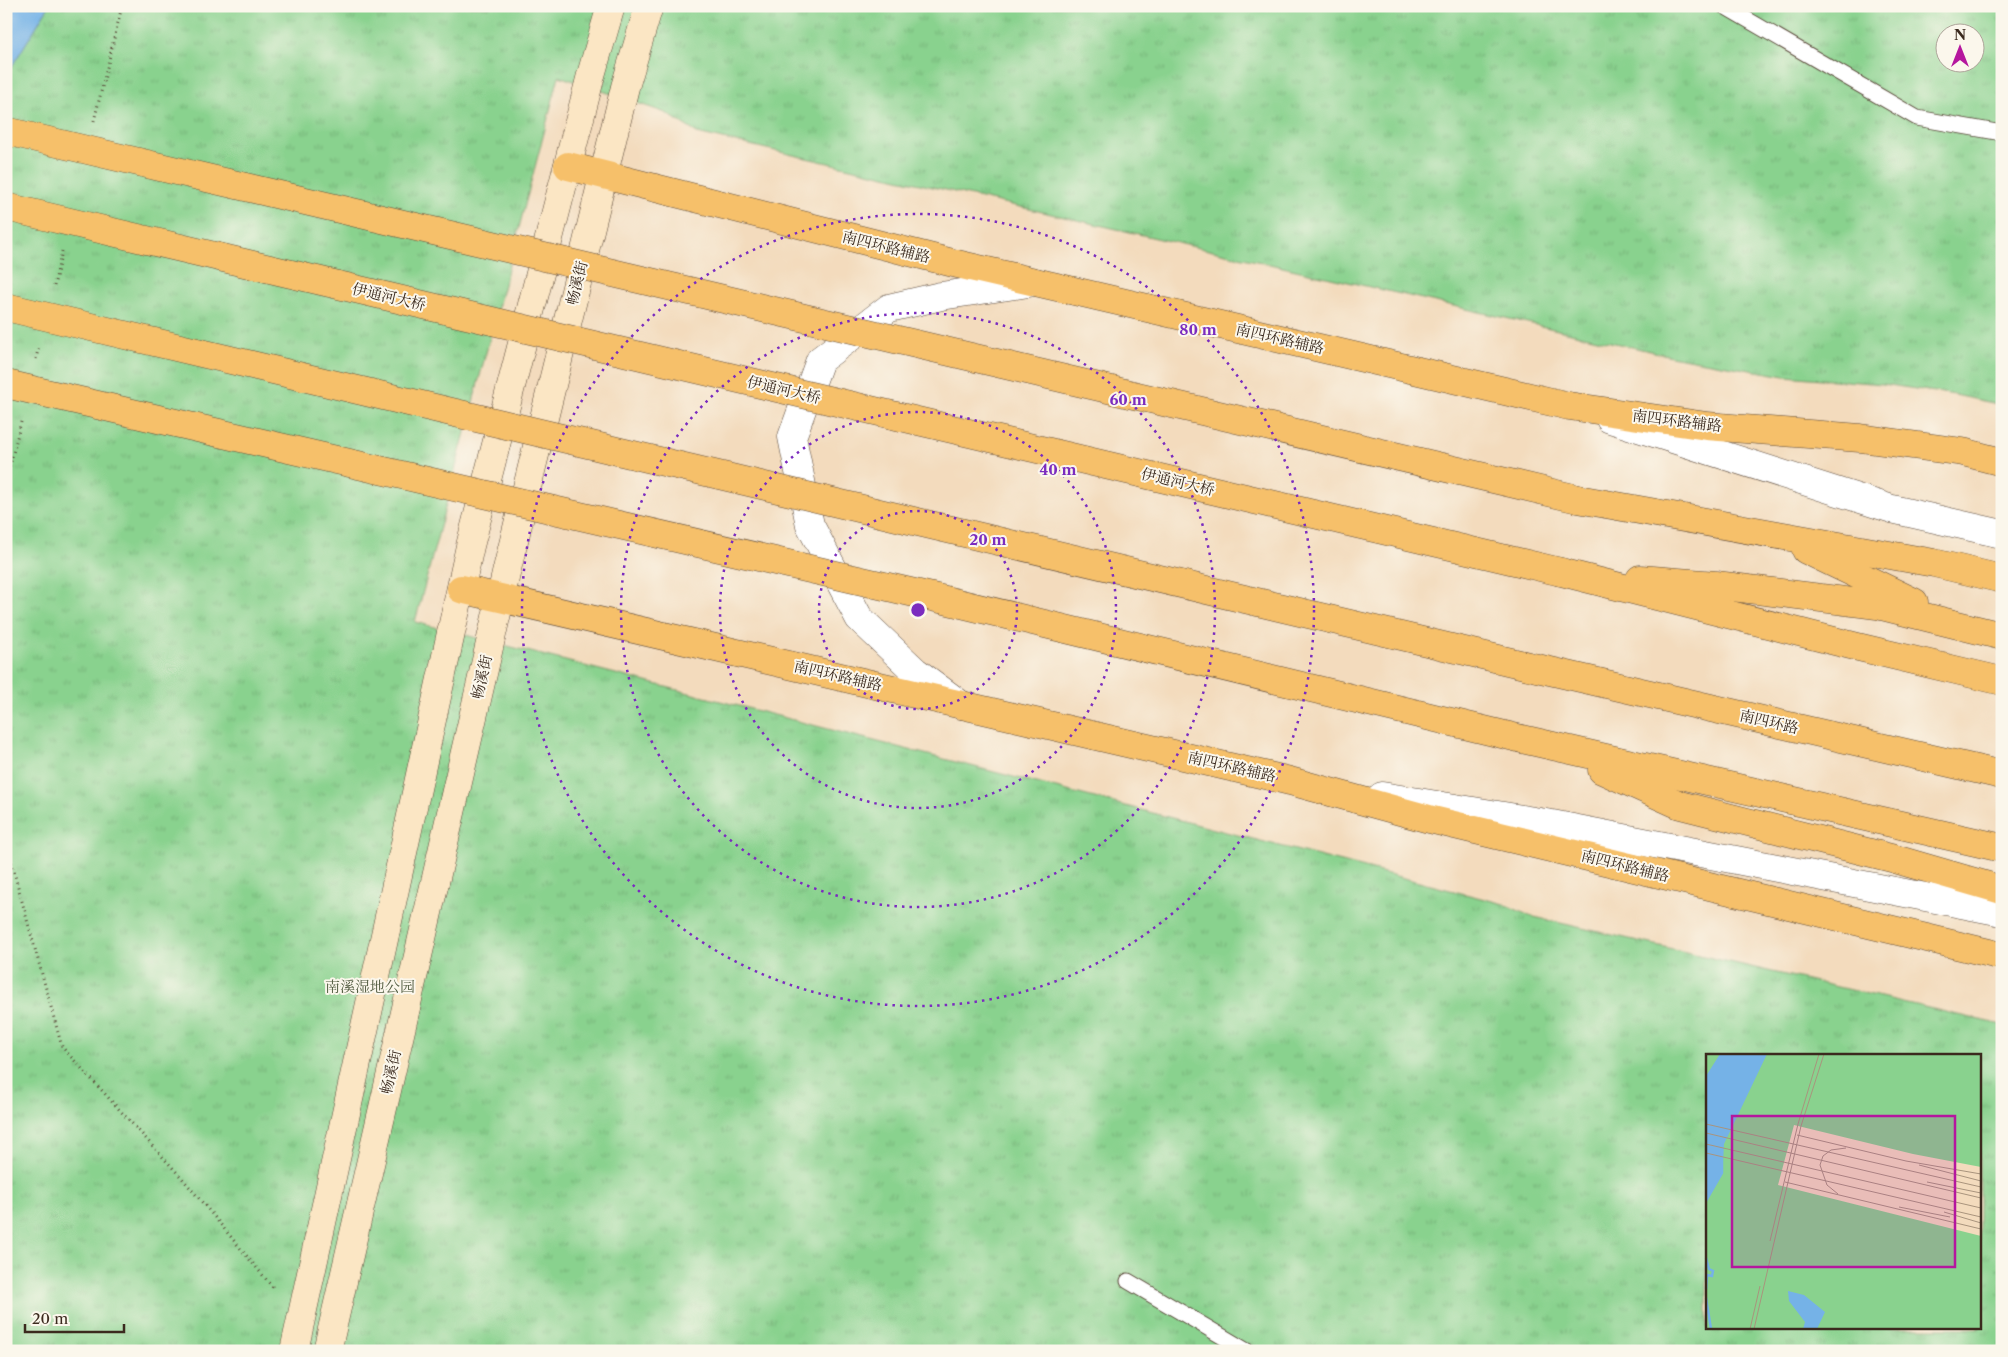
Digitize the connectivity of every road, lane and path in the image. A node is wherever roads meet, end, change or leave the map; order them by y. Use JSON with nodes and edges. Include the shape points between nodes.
{"nodes":[{"id":1,"x":611,"y":6,"type":"edge"},
{"id":2,"x":649,"y":6,"type":"edge"},
{"id":3,"x":1724,"y":6,"type":"edge"},
{"id":4,"x":6,"y":131,"type":"edge"},
{"id":5,"x":2002,"y":132,"type":"edge"},
{"id":6,"x":568,"y":166,"type":"junction"},
{"id":7,"x":604,"y":176,"type":"junction"},
{"id":8,"x":6,"y":207,"type":"edge"},
{"id":9,"x":1034,"y":282,"type":"junction"},
{"id":10,"x":6,"y":307,"type":"edge"},
{"id":11,"x":6,"y":384,"type":"edge"},
{"id":12,"x":1569,"y":406,"type":"junction"},
{"id":13,"x":2002,"y":462,"type":"edge"},
{"id":14,"x":2002,"y":534,"type":"edge"},
{"id":15,"x":1774,"y":535,"type":"junction"},
{"id":16,"x":1561,"y":572,"type":"junction"},
{"id":17,"x":2002,"y":579,"type":"edge"},
{"id":18,"x":461,"y":589,"type":"junction"},
{"id":19,"x":500,"y":598,"type":"junction"},
{"id":20,"x":1967,"y":627,"type":"junction"},
{"id":21,"x":2002,"y":636,"type":"edge"},
{"id":22,"x":2002,"y":681,"type":"edge"},
{"id":23,"x":961,"y":705,"type":"junction"},
{"id":24,"x":1533,"y":742,"type":"junction"},
{"id":25,"x":2002,"y":775,"type":"edge"},
{"id":26,"x":1290,"y":780,"type":"junction"},
{"id":27,"x":6,"y":843,"type":"edge"},
{"id":28,"x":2002,"y":848,"type":"edge"},
{"id":29,"x":2002,"y":890,"type":"edge"},
{"id":30,"x":1958,"y":891,"type":"junction"},
{"id":31,"x":2002,"y":912,"type":"edge"},
{"id":32,"x":2002,"y":956,"type":"edge"},
{"id":33,"x":1128,"y":1281,"type":"dead end"},
{"id":34,"x":301,"y":1322,"type":"junction"},
{"id":35,"x":294,"y":1351,"type":"edge"},
{"id":36,"x":328,"y":1351,"type":"edge"},
{"id":37,"x":1247,"y":1351,"type":"edge"}],
"edges":[{"from":1,"to":6,"type":"main road"},
{"from":2,"to":7,"type":"main road","name":"畅溪街"},
{"from":3,"to":5,"type":"lane","via":[[1917,118]]},
{"from":4,"to":15,"type":"main road","bridge":true,"via":[[1578,499]]},
{"from":6,"to":7,"type":"main road","name":"南四环路辅路"},
{"from":6,"to":18,"type":"main road"},
{"from":7,"to":9,"type":"main road","name":"南四环路辅路"},
{"from":7,"to":19,"type":"main road","name":"畅溪街"},
{"from":8,"to":16,"type":"main road","name":"伊通河大桥","bridge":true},
{"from":9,"to":12,"type":"main road","name":"南四环路辅路"},
{"from":9,"to":23,"type":"street","via":[[941,296],[889,308],[820,360],[792,437],[810,525],[859,618],[915,671]]},
{"from":10,"to":25,"type":"main road","name":"南四环路","bridge":true},
{"from":11,"to":24,"type":"main road","bridge":true,"via":[[955,602]]},
{"from":12,"to":13,"type":"main road","name":"南四环路辅路","via":[[1707,426],[1860,438],[1964,452]]},
{"from":12,"to":14,"type":"street","via":[[1892,508]]},
{"from":15,"to":17,"type":"main road"},
{"from":15,"to":20,"type":"main road"},
{"from":16,"to":20,"type":"main road","via":[[1716,585],[1878,605]]},
{"from":16,"to":22,"type":"main road"},
{"from":18,"to":19,"type":"main road","name":"南四环路辅路"},
{"from":18,"to":34,"type":"main road"},
{"from":19,"to":23,"type":"main road","name":"南四环路辅路"},
{"from":19,"to":36,"type":"main road","name":"畅溪街"},
{"from":20,"to":21,"type":"main road"},
{"from":23,"to":26,"type":"main road","name":"南四环路辅路"},
{"from":24,"to":28,"type":"main road"},
{"from":24,"to":30,"type":"main road","via":[[1680,805],[1895,859]]},
{"from":26,"to":30,"type":"street"},
{"from":26,"to":32,"type":"main road","name":"南四环路辅路","via":[[1439,821]]},
{"from":27,"to":34,"type":"path","via":[[62,1046],[182,1178]]},
{"from":29,"to":30,"type":"main road"},
{"from":30,"to":31,"type":"street"},
{"from":33,"to":37,"type":"lane"},
{"from":34,"to":35,"type":"main road"}]}
